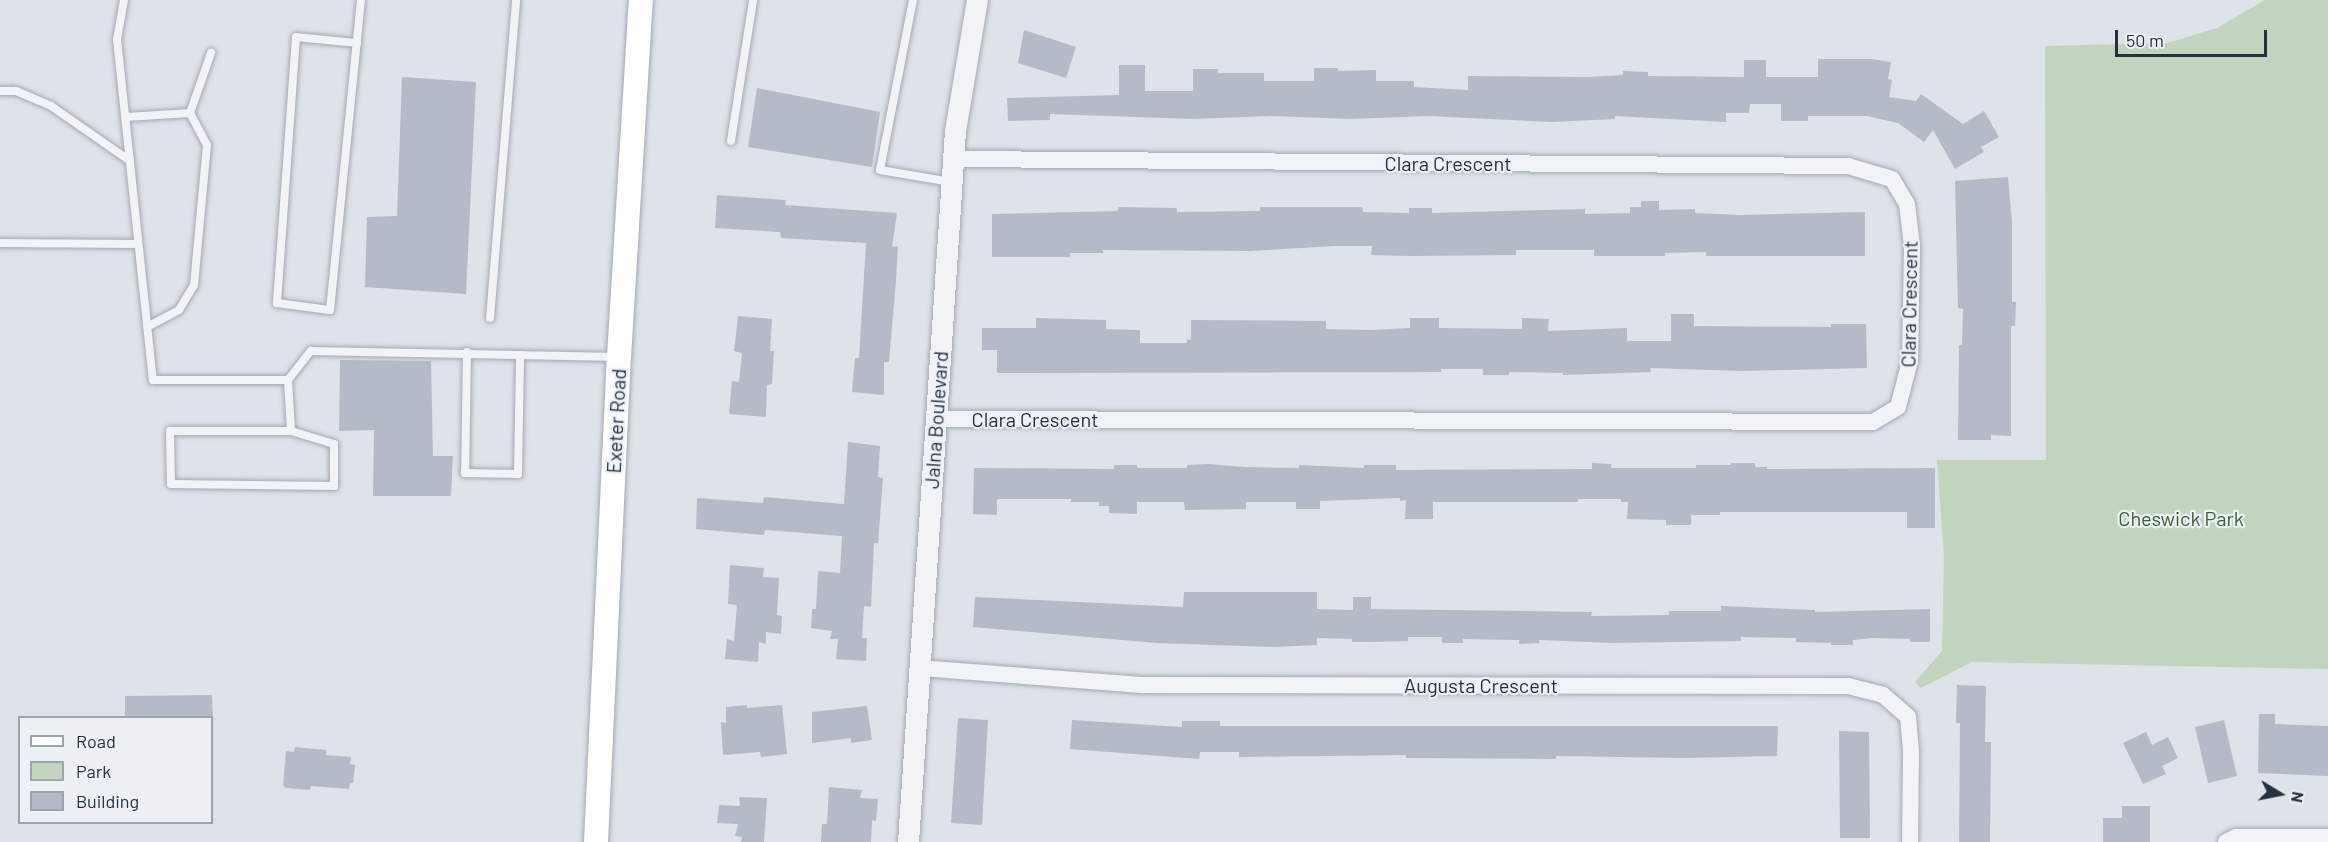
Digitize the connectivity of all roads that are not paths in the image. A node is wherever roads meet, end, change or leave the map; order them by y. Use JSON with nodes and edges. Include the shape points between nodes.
{"nodes":[{"id":1,"x":124,"y":0,"type":"edge"},
{"id":2,"x":361,"y":0,"type":"edge"},
{"id":3,"x":516,"y":0,"type":"edge"},
{"id":4,"x":641,"y":0,"type":"edge"},
{"id":5,"x":753,"y":0,"type":"edge"},
{"id":6,"x":914,"y":0,"type":"edge"},
{"id":7,"x":971,"y":1,"type":"edge"},
{"id":8,"x":357,"y":43,"type":"junction"},
{"id":9,"x":211,"y":53,"type":"dead end"},
{"id":10,"x":0,"y":91,"type":"edge"},
{"id":11,"x":190,"y":113,"type":"junction"},
{"id":12,"x":126,"y":117,"type":"junction"},
{"id":13,"x":731,"y":141,"type":"dead end"},
{"id":14,"x":953,"y":159,"type":"junction"},
{"id":15,"x":130,"y":161,"type":"junction"},
{"id":16,"x":952,"y":183,"type":"junction"},
{"id":17,"x":0,"y":243,"type":"edge"},
{"id":18,"x":138,"y":244,"type":"junction"},
{"id":19,"x":490,"y":318,"type":"dead end"},
{"id":20,"x":147,"y":327,"type":"junction"},
{"id":21,"x":467,"y":352,"type":"junction"},
{"id":22,"x":520,"y":355,"type":"junction"},
{"id":23,"x":619,"y":357,"type":"junction"},
{"id":24,"x":288,"y":380,"type":"junction"},
{"id":25,"x":936,"y":419,"type":"junction"},
{"id":26,"x":291,"y":431,"type":"junction"},
{"id":27,"x":920,"y":668,"type":"junction"},
{"id":28,"x":2328,"y":837,"type":"edge"},
{"id":29,"x":596,"y":842,"type":"edge"},
{"id":30,"x":908,"y":842,"type":"edge"},
{"id":31,"x":1910,"y":842,"type":"edge"},
{"id":32,"x":2226,"y":842,"type":"edge"}],
"edges":[{"from":1,"to":12,"type":"lane","via":[[117,39]]},
{"from":2,"to":8,"type":"lane"},
{"from":3,"to":19,"type":"lane"},
{"from":4,"to":23,"type":"main road","name":"Exeter Road"},
{"from":5,"to":13,"type":"lane"},
{"from":6,"to":16,"type":"lane","via":[[880,170]]},
{"from":7,"to":14,"type":"street","name":"Jalna Boulevard"},
{"from":8,"to":8,"type":"lane","via":[[330,310],[277,303],[296,37]]},
{"from":9,"to":11,"type":"lane"},
{"from":10,"to":15,"type":"lane","via":[[16,91],[51,106]]},
{"from":11,"to":12,"type":"lane"},
{"from":11,"to":20,"type":"lane","via":[[207,145],[194,285],[179,310]]},
{"from":12,"to":15,"type":"lane"},
{"from":14,"to":16,"type":"street","name":"Jalna Boulevard"},
{"from":14,"to":25,"type":"street","name":"Clara Crescent","via":[[1848,166],[1892,179],[1907,204],[1912,246],[1910,361],[1898,407],[1873,422]]},
{"from":15,"to":18,"type":"lane"},
{"from":16,"to":25,"type":"street","name":"Jalna Boulevard"},
{"from":17,"to":18,"type":"lane"},
{"from":18,"to":20,"type":"lane"},
{"from":20,"to":24,"type":"lane","via":[[153,380]]},
{"from":21,"to":22,"type":"lane"},
{"from":21,"to":22,"type":"lane","via":[[465,473],[518,474]]},
{"from":21,"to":24,"type":"lane","via":[[311,351]]},
{"from":22,"to":23,"type":"lane"},
{"from":23,"to":29,"type":"main road","name":"Exeter Road"},
{"from":24,"to":26,"type":"lane"},
{"from":25,"to":27,"type":"street","name":"Jalna Boulevard"},
{"from":26,"to":26,"type":"lane","via":[[334,444],[334,486],[171,484],[170,431]]},
{"from":27,"to":30,"type":"street","name":"Jalna Boulevard"},
{"from":27,"to":31,"type":"street","name":"Augusta Crescent","via":[[1143,685],[1848,686],[1883,695],[1908,717]]},
{"from":28,"to":32,"type":"street","via":[[2236,837]]}]}
